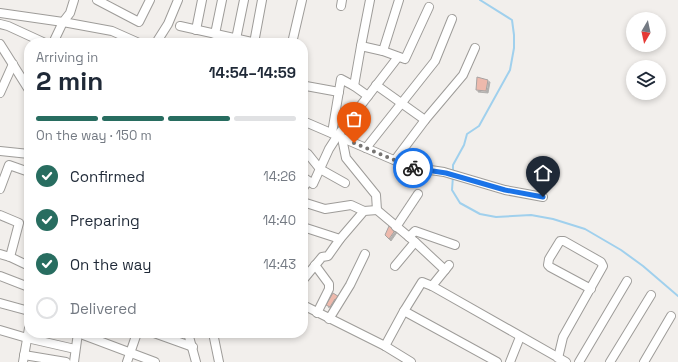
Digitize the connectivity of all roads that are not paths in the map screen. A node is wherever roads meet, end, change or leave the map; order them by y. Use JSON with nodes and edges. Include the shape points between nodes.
{"nodes":[{"id":1,"x":74,"y":0,"type":"edge"},
{"id":2,"x":97,"y":0,"type":"edge"},
{"id":3,"x":150,"y":0,"type":"edge"},
{"id":4,"x":178,"y":0,"type":"edge"},
{"id":5,"x":202,"y":0,"type":"edge"},
{"id":6,"x":222,"y":0,"type":"edge"},
{"id":7,"x":244,"y":0,"type":"edge"},
{"id":8,"x":262,"y":0,"type":"edge"},
{"id":9,"x":302,"y":0,"type":"edge"},
{"id":10,"x":370,"y":0,"type":"edge"},
{"id":11,"x":399,"y":0,"type":"edge"},
{"id":12,"x":112,"y":3,"type":"edge"},
{"id":13,"x":429,"y":7,"type":"dead end"},
{"id":14,"x":0,"y":13,"type":"edge"},
{"id":15,"x":452,"y":19,"type":"dead end"},
{"id":16,"x":63,"y":22,"type":"junction"},
{"id":17,"x":0,"y":24,"type":"edge"},
{"id":18,"x":180,"y":26,"type":"dead end"},
{"id":19,"x":196,"y":30,"type":"junction"},
{"id":20,"x":215,"y":34,"type":"junction"},
{"id":21,"x":34,"y":38,"type":"edge"},
{"id":22,"x":55,"y":38,"type":"edge"},
{"id":23,"x":128,"y":38,"type":"edge"},
{"id":24,"x":159,"y":38,"type":"edge"},
{"id":25,"x":236,"y":38,"type":"joint"},
{"id":26,"x":256,"y":38,"type":"edge"},
{"id":27,"x":293,"y":38,"type":"edge"},
{"id":28,"x":0,"y":44,"type":"edge"},
{"id":29,"x":361,"y":46,"type":"junction"},
{"id":30,"x":475,"y":48,"type":"dead end"},
{"id":31,"x":384,"y":52,"type":"junction"},
{"id":32,"x":398,"y":56,"type":"junction"},
{"id":33,"x":13,"y":64,"type":"junction"},
{"id":34,"x":24,"y":82,"type":"edge"},
{"id":35,"x":376,"y":85,"type":"junction"},
{"id":36,"x":308,"y":86,"type":"edge"},
{"id":37,"x":354,"y":86,"type":"junction"},
{"id":38,"x":339,"y":92,"type":"junction"},
{"id":39,"x":0,"y":93,"type":"edge"},
{"id":40,"x":368,"y":96,"type":"junction"},
{"id":41,"x":401,"y":102,"type":"junction"},
{"id":42,"x":425,"y":120,"type":"junction"},
{"id":43,"x":308,"y":123,"type":"edge"},
{"id":44,"x":337,"y":135,"type":"junction"},
{"id":45,"x":366,"y":148,"type":"junction"},
{"id":46,"x":0,"y":151,"type":"edge"},
{"id":47,"x":24,"y":153,"type":"edge"},
{"id":48,"x":308,"y":154,"type":"edge"},
{"id":49,"x":395,"y":160,"type":"junction"},
{"id":50,"x":320,"y":169,"type":"junction"},
{"id":51,"x":24,"y":170,"type":"edge"},
{"id":52,"x":308,"y":181,"type":"edge"},
{"id":53,"x":345,"y":183,"type":"dead end"},
{"id":54,"x":0,"y":190,"type":"edge"},
{"id":55,"x":418,"y":194,"type":"dead end"},
{"id":56,"x":543,"y":197,"type":"dead end"},
{"id":57,"x":308,"y":204,"type":"edge"},
{"id":58,"x":377,"y":210,"type":"junction"},
{"id":59,"x":364,"y":211,"type":"junction"},
{"id":60,"x":0,"y":215,"type":"edge"},
{"id":61,"x":396,"y":227,"type":"junction"},
{"id":62,"x":308,"y":229,"type":"edge"},
{"id":63,"x":340,"y":239,"type":"junction"},
{"id":64,"x":412,"y":240,"type":"junction"},
{"id":65,"x":455,"y":245,"type":"dead end"},
{"id":66,"x":0,"y":254,"type":"edge"},
{"id":67,"x":365,"y":254,"type":"dead end"},
{"id":68,"x":10,"y":257,"type":"junction"},
{"id":69,"x":24,"y":264,"type":"edge"},
{"id":70,"x":315,"y":265,"type":"junction"},
{"id":71,"x":395,"y":266,"type":"dead end"},
{"id":72,"x":308,"y":274,"type":"edge"},
{"id":73,"x":0,"y":276,"type":"edge"},
{"id":74,"x":627,"y":281,"type":"dead end"},
{"id":75,"x":24,"y":285,"type":"edge"},
{"id":76,"x":432,"y":286,"type":"junction"},
{"id":77,"x":591,"y":289,"type":"junction"},
{"id":78,"x":651,"y":295,"type":"dead end"},
{"id":79,"x":0,"y":303,"type":"edge"},
{"id":80,"x":308,"y":308,"type":"edge"},
{"id":81,"x":24,"y":310,"type":"edge"},
{"id":82,"x":404,"y":311,"type":"junction"},
{"id":83,"x":317,"y":313,"type":"junction"},
{"id":84,"x":671,"y":316,"type":"dead end"},
{"id":85,"x":329,"y":319,"type":"junction"},
{"id":86,"x":0,"y":330,"type":"edge"},
{"id":87,"x":24,"y":337,"type":"edge"},
{"id":88,"x":520,"y":337,"type":"junction"},
{"id":89,"x":27,"y":338,"type":"joint"},
{"id":90,"x":77,"y":338,"type":"edge"},
{"id":91,"x":90,"y":338,"type":"edge"},
{"id":92,"x":135,"y":338,"type":"edge"},
{"id":93,"x":168,"y":338,"type":"edge"},
{"id":94,"x":190,"y":338,"type":"edge"},
{"id":95,"x":214,"y":338,"type":"edge"},
{"id":96,"x":385,"y":346,"type":"junction"},
{"id":97,"x":193,"y":347,"type":"junction"},
{"id":98,"x":75,"y":349,"type":"junction"},
{"id":99,"x":130,"y":354,"type":"junction"},
{"id":100,"x":558,"y":358,"type":"junction"},
{"id":101,"x":24,"y":359,"type":"edge"},
{"id":102,"x":74,"y":360,"type":"edge"},
{"id":103,"x":66,"y":362,"type":"edge"},
{"id":104,"x":83,"y":362,"type":"edge"},
{"id":105,"x":127,"y":362,"type":"edge"},
{"id":106,"x":155,"y":362,"type":"edge"},
{"id":107,"x":196,"y":362,"type":"edge"},
{"id":108,"x":218,"y":362,"type":"edge"},
{"id":109,"x":411,"y":362,"type":"edge"},
{"id":110,"x":497,"y":362,"type":"edge"},
{"id":111,"x":510,"y":362,"type":"edge"},
{"id":112,"x":566,"y":362,"type":"edge"},
{"id":113,"x":579,"y":362,"type":"edge"},
{"id":114,"x":610,"y":362,"type":"edge"},
{"id":115,"x":644,"y":362,"type":"edge"}],
"edges":[{"from":1,"to":16,"type":"street","via":[[70,13]]},
{"from":2,"to":12,"type":"street"},
{"from":3,"to":12,"type":"street","via":[[139,22]]},
{"from":4,"to":24,"type":"street"},
{"from":5,"to":19,"type":"street"},
{"from":6,"to":20,"type":"street"},
{"from":7,"to":25,"type":"street"},
{"from":8,"to":26,"type":"street"},
{"from":9,"to":27,"type":"street"},
{"from":10,"to":29,"type":"street"},
{"from":11,"to":31,"type":"street"},
{"from":13,"to":32,"type":"street","via":[[405,59]]},
{"from":14,"to":16,"type":"street"},
{"from":15,"to":41,"type":"street","via":[[435,61]]},
{"from":16,"to":22,"type":"street"},
{"from":16,"to":23,"type":"street","via":[[112,31]]},
{"from":17,"to":21,"type":"street"},
{"from":18,"to":19,"type":"street"},
{"from":19,"to":20,"type":"street"},
{"from":20,"to":25,"type":"street"},
{"from":28,"to":33,"type":"street"},
{"from":29,"to":31,"type":"street"},
{"from":29,"to":37,"type":"street"},
{"from":30,"to":42,"type":"street","via":[[463,75]]},
{"from":31,"to":32,"type":"street"},
{"from":32,"to":35,"type":"street"},
{"from":33,"to":34,"type":"street"},
{"from":33,"to":39,"type":"street"},
{"from":35,"to":40,"type":"street"},
{"from":35,"to":41,"type":"street"},
{"from":36,"to":38,"type":"street"},
{"from":37,"to":38,"type":"street","via":[[341,79]]},
{"from":37,"to":40,"type":"street"},
{"from":38,"to":44,"type":"street"},
{"from":40,"to":44,"type":"street"},
{"from":41,"to":42,"type":"street"},
{"from":41,"to":45,"type":"street"},
{"from":42,"to":49,"type":"street"},
{"from":43,"to":44,"type":"street"},
{"from":44,"to":45,"type":"street"},
{"from":44,"to":50,"type":"street"},
{"from":44,"to":58,"type":"street","via":[[346,158],[376,195]]},
{"from":45,"to":49,"type":"street"},
{"from":46,"to":47,"type":"street"},
{"from":48,"to":50,"type":"street"},
{"from":49,"to":56,"type":"street","via":[[410,167],[446,173],[505,190]]},
{"from":50,"to":52,"type":"street","via":[[313,184]]},
{"from":50,"to":53,"type":"street"},
{"from":51,"to":54,"type":"street","via":[[9,165]]},
{"from":55,"to":61,"type":"street"},
{"from":57,"to":59,"type":"street","via":[[325,209],[351,205]]},
{"from":58,"to":59,"type":"street"},
{"from":58,"to":61,"type":"street"},
{"from":59,"to":63,"type":"street"},
{"from":60,"to":68,"type":"street","via":[[19,223]]},
{"from":61,"to":64,"type":"street"},
{"from":62,"to":63,"type":"street"},
{"from":63,"to":70,"type":"street","via":[[328,256],[322,257]]},
{"from":64,"to":65,"type":"street","via":[[415,231]]},
{"from":64,"to":71,"type":"street"},
{"from":64,"to":76,"type":"street","via":[[447,267]]},
{"from":66,"to":68,"type":"street"},
{"from":67,"to":85,"type":"street"},
{"from":68,"to":69,"type":"street"},
{"from":70,"to":72,"type":"street"},
{"from":70,"to":83,"type":"street","via":[[329,284]]},
{"from":73,"to":75,"type":"street"},
{"from":74,"to":113,"type":"street"},
{"from":76,"to":82,"type":"street","via":[[422,282]]},
{"from":76,"to":88,"type":"street"},
{"from":77,"to":77,"type":"street","via":[[603,264],[560,241],[548,265]]},
{"from":77,"to":100,"type":"street","via":[[563,337]]},
{"from":78,"to":114,"type":"street"},
{"from":79,"to":81,"type":"street"},
{"from":80,"to":83,"type":"street"},
{"from":82,"to":96,"type":"street"},
{"from":82,"to":110,"type":"street"},
{"from":83,"to":85,"type":"street"},
{"from":84,"to":115,"type":"street"},
{"from":85,"to":96,"type":"street"},
{"from":86,"to":87,"type":"street"},
{"from":88,"to":100,"type":"street"},
{"from":88,"to":111,"type":"street"},
{"from":89,"to":98,"type":"street"},
{"from":89,"to":101,"type":"street"},
{"from":90,"to":98,"type":"street"},
{"from":91,"to":99,"type":"street"},
{"from":92,"to":99,"type":"street"},
{"from":93,"to":97,"type":"street"},
{"from":94,"to":97,"type":"street"},
{"from":95,"to":108,"type":"street"},
{"from":96,"to":109,"type":"street"},
{"from":97,"to":107,"type":"street"},
{"from":98,"to":102,"type":"street"},
{"from":99,"to":105,"type":"street"},
{"from":99,"to":106,"type":"street"},
{"from":100,"to":112,"type":"street"},
{"from":101,"to":103,"type":"street"},
{"from":102,"to":104,"type":"street"}]}
